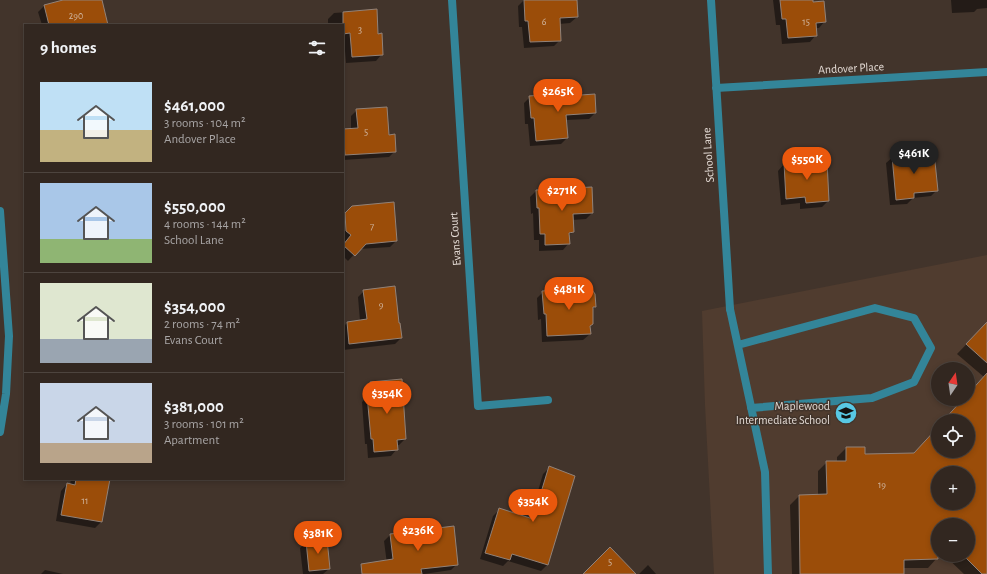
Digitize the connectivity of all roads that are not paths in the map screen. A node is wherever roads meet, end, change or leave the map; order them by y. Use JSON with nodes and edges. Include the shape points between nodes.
{"nodes":[{"id":1,"x":452,"y":0,"type":"edge"},
{"id":2,"x":711,"y":0,"type":"edge"},
{"id":3,"x":987,"y":72,"type":"edge"},
{"id":4,"x":716,"y":88,"type":"junction"},
{"id":5,"x":0,"y":211,"type":"edge"},
{"id":6,"x":738,"y":345,"type":"junction"},
{"id":7,"x":548,"y":400,"type":"dead end"},
{"id":8,"x":751,"y":408,"type":"junction"},
{"id":9,"x":0,"y":432,"type":"edge"},
{"id":10,"x":768,"y":574,"type":"edge"}],
"edges":[{"from":1,"to":7,"type":"street","name":"Evans Court","via":[[478,406]]},
{"from":2,"to":4,"type":"street","name":"School Lane"},
{"from":3,"to":4,"type":"street","name":"Andover Place"},
{"from":4,"to":6,"type":"street","name":"School Lane","via":[[730,309]]},
{"from":5,"to":9,"type":"street","via":[[8,336],[6,394]]},
{"from":6,"to":8,"type":"street","name":"School Lane"},
{"from":6,"to":8,"type":"street","via":[[875,308],[914,318],[932,348],[914,382],[872,398]]},
{"from":8,"to":10,"type":"street","name":"School Lane","via":[[765,472]]}]}
